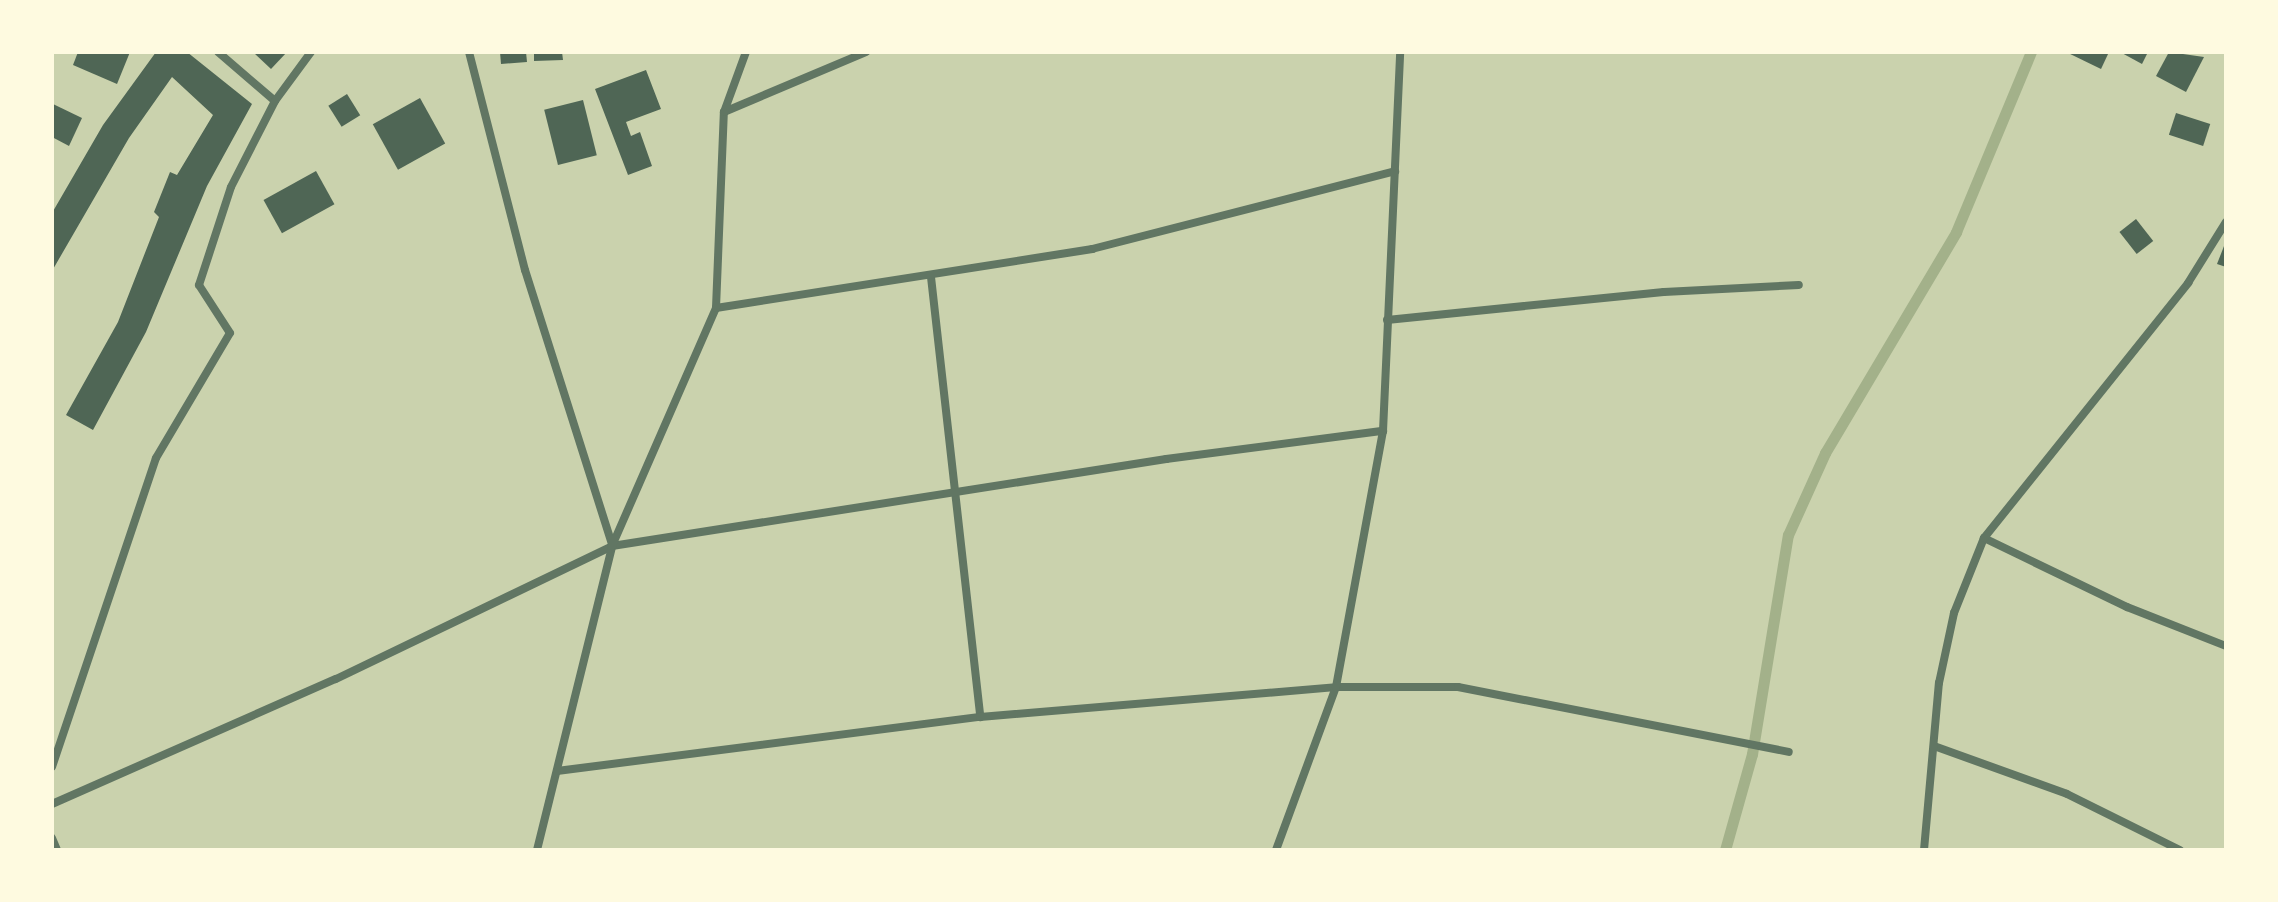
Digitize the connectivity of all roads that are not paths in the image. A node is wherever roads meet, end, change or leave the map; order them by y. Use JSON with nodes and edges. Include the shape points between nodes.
{"nodes":[{"id":1,"x":218,"y":52,"type":"edge"},
{"id":2,"x":311,"y":52,"type":"edge"},
{"id":3,"x":469,"y":52,"type":"edge"},
{"id":4,"x":746,"y":52,"type":"edge"},
{"id":5,"x":866,"y":52,"type":"edge"},
{"id":6,"x":1400,"y":52,"type":"edge"},
{"id":7,"x":275,"y":101,"type":"junction"},
{"id":8,"x":724,"y":112,"type":"junction"},
{"id":9,"x":1395,"y":171,"type":"junction"},
{"id":10,"x":2226,"y":222,"type":"edge"},
{"id":11,"x":931,"y":277,"type":"junction"},
{"id":12,"x":1799,"y":285,"type":"dead end"},
{"id":13,"x":716,"y":308,"type":"junction"},
{"id":14,"x":1387,"y":320,"type":"junction"},
{"id":15,"x":1383,"y":431,"type":"junction"},
{"id":16,"x":958,"y":494,"type":"junction"},
{"id":17,"x":1984,"y":538,"type":"junction"},
{"id":18,"x":612,"y":546,"type":"junction"},
{"id":19,"x":2226,"y":646,"type":"edge"},
{"id":20,"x":1336,"y":687,"type":"junction"},
{"id":21,"x":980,"y":717,"type":"junction"},
{"id":22,"x":1934,"y":746,"type":"junction"},
{"id":23,"x":1789,"y":752,"type":"dead end"},
{"id":24,"x":52,"y":767,"type":"edge"},
{"id":25,"x":557,"y":771,"type":"junction"},
{"id":26,"x":52,"y":804,"type":"edge"},
{"id":27,"x":52,"y":838,"type":"edge"},
{"id":28,"x":57,"y":850,"type":"edge"},
{"id":29,"x":537,"y":850,"type":"edge"},
{"id":30,"x":1276,"y":850,"type":"edge"},
{"id":31,"x":1924,"y":850,"type":"edge"},
{"id":32,"x":2180,"y":850,"type":"edge"}],
"edges":[{"from":1,"to":7,"type":"street"},
{"from":2,"to":7,"type":"street"},
{"from":3,"to":18,"type":"street","via":[[525,270]]},
{"from":4,"to":8,"type":"street"},
{"from":5,"to":8,"type":"street"},
{"from":6,"to":9,"type":"street"},
{"from":7,"to":24,"type":"street","via":[[231,187],[199,285],[230,333],[156,458]]},
{"from":8,"to":13,"type":"street"},
{"from":9,"to":11,"type":"street","via":[[1092,249]]},
{"from":9,"to":14,"type":"street"},
{"from":10,"to":17,"type":"street","via":[[2188,283]]},
{"from":11,"to":13,"type":"street"},
{"from":11,"to":16,"type":"street"},
{"from":12,"to":14,"type":"street","via":[[1664,292]]},
{"from":13,"to":18,"type":"street"},
{"from":14,"to":15,"type":"street"},
{"from":15,"to":16,"type":"street","via":[[1166,459]]},
{"from":15,"to":20,"type":"street"},
{"from":16,"to":18,"type":"street"},
{"from":16,"to":21,"type":"street"},
{"from":17,"to":19,"type":"street","via":[[2127,607]]},
{"from":17,"to":22,"type":"street","via":[[1954,613],[1939,683]]},
{"from":18,"to":25,"type":"street"},
{"from":18,"to":26,"type":"street","via":[[336,679]]},
{"from":20,"to":21,"type":"street"},
{"from":20,"to":23,"type":"street","via":[[1458,687]]},
{"from":20,"to":30,"type":"street"},
{"from":21,"to":25,"type":"street"},
{"from":22,"to":31,"type":"street"},
{"from":22,"to":32,"type":"street","via":[[2067,794]]},
{"from":25,"to":29,"type":"street"},
{"from":27,"to":28,"type":"street"}]}
